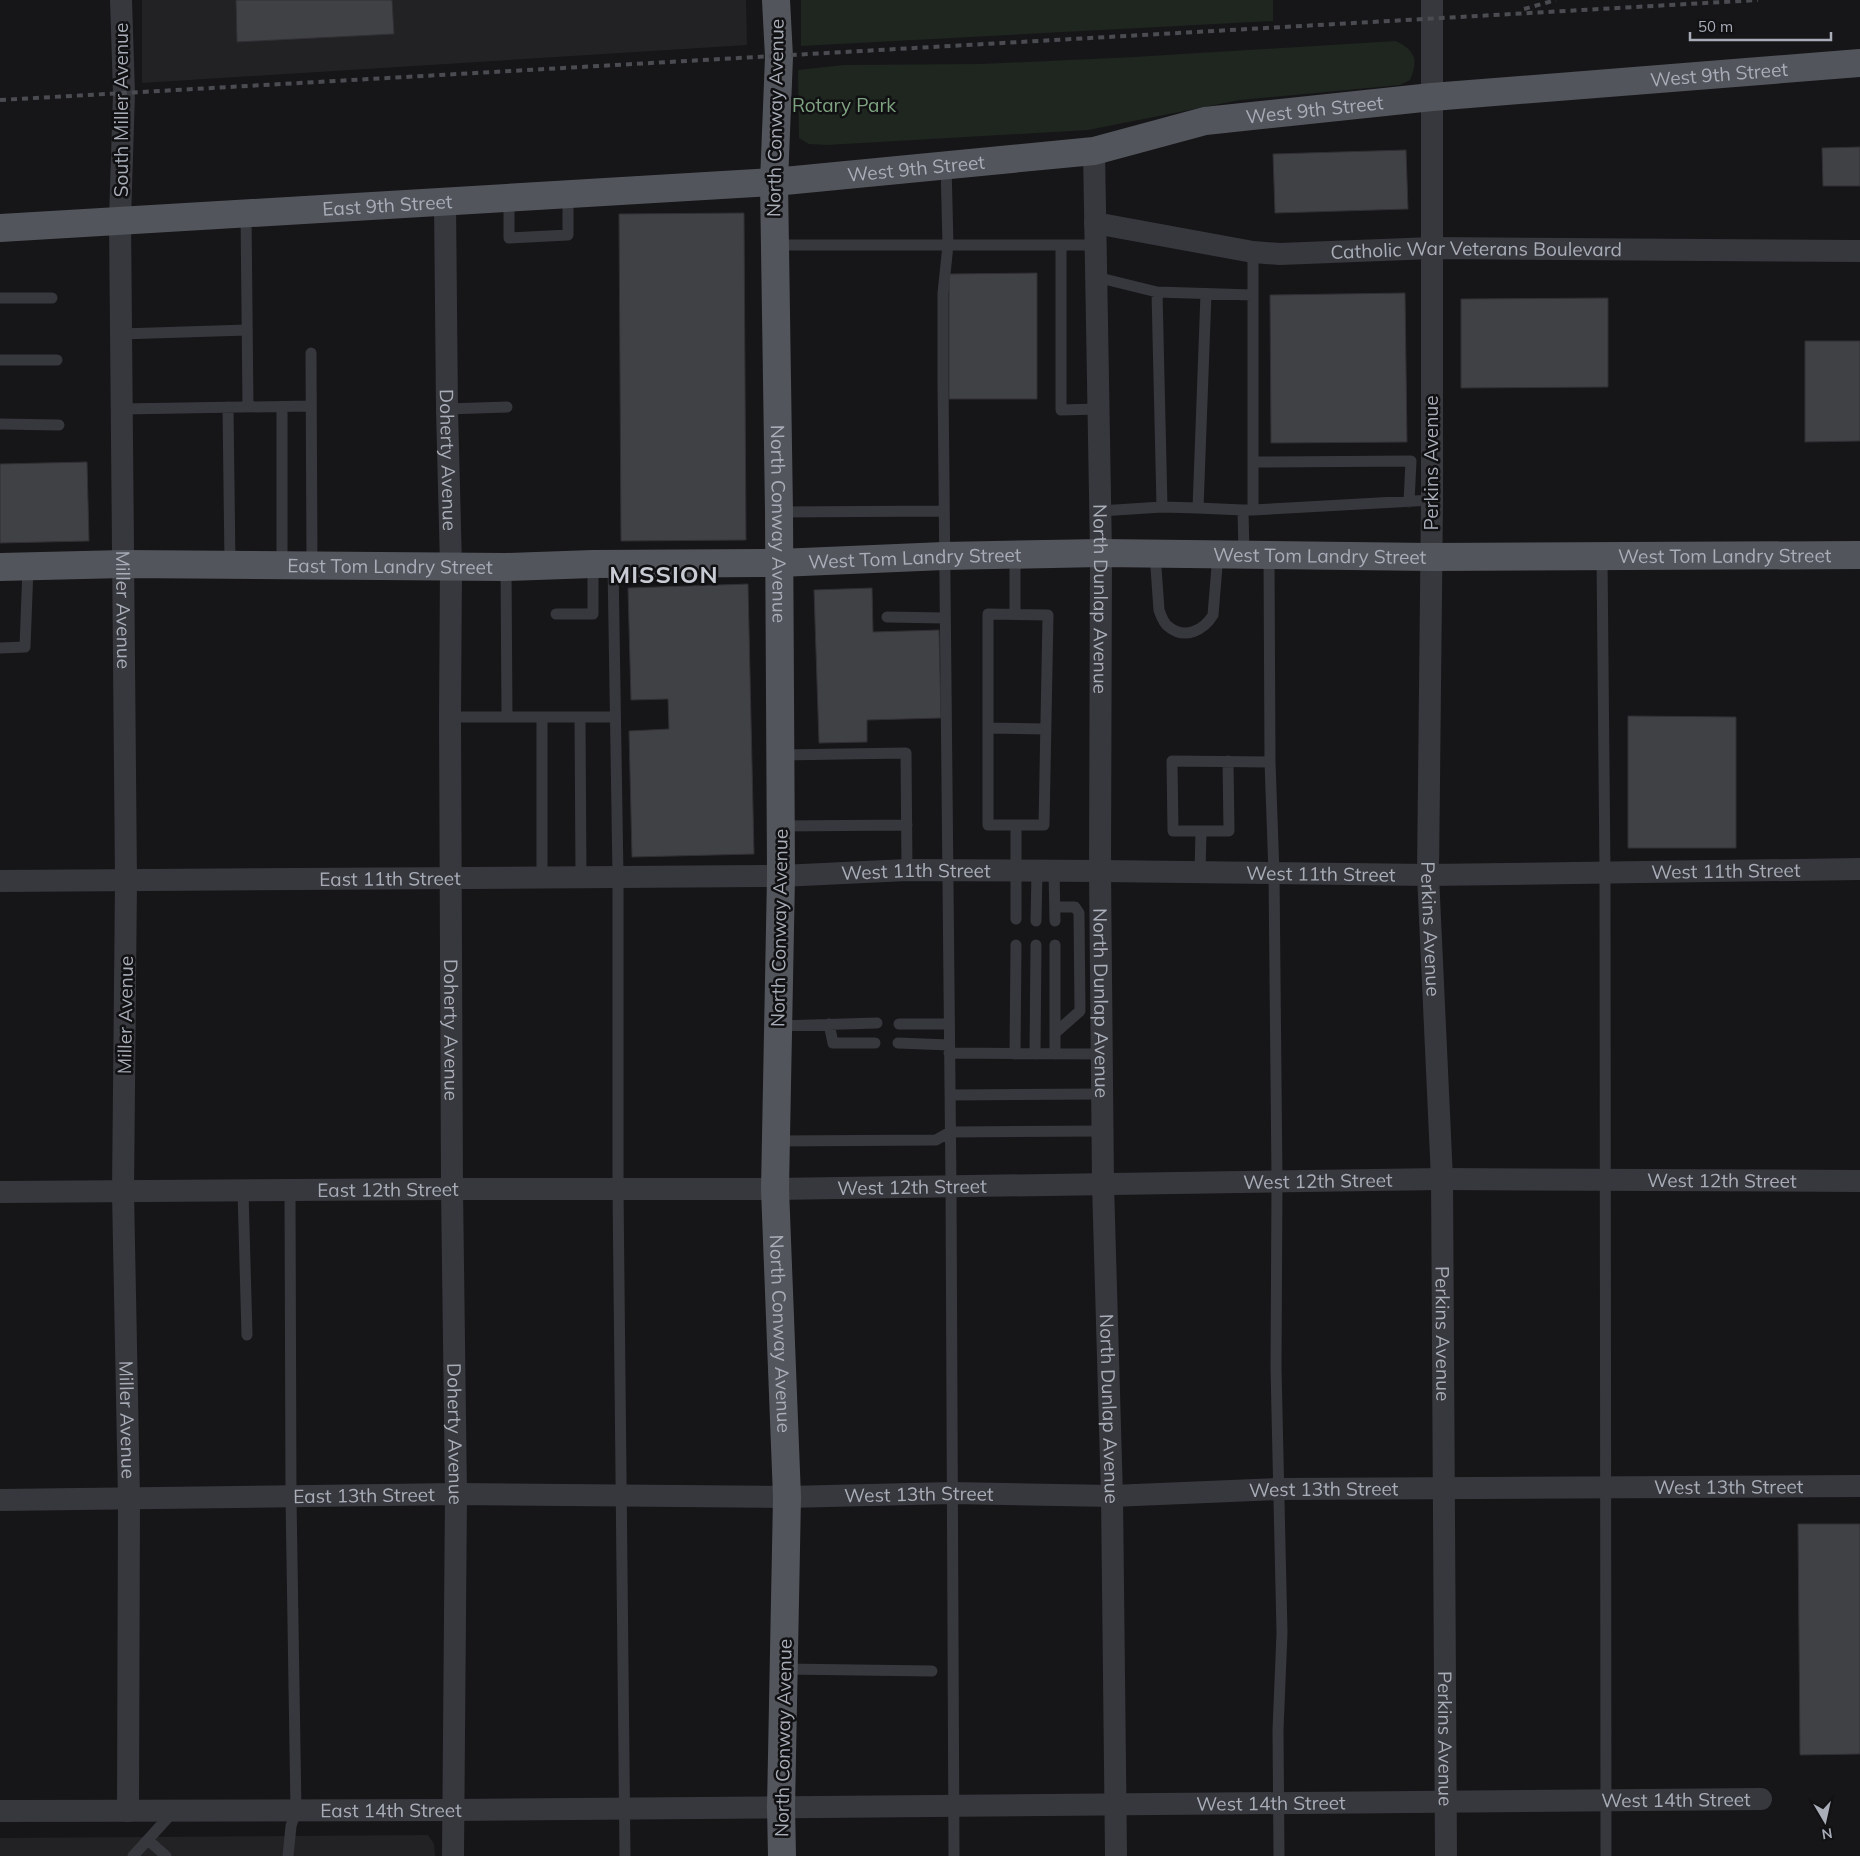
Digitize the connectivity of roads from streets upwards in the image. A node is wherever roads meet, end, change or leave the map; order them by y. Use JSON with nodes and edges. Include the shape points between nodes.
{"nodes":[{"id":1,"x":121,"y":0,"type":"edge"},
{"id":2,"x":776,"y":0,"type":"edge"},
{"id":3,"x":1432,"y":0,"type":"edge"},
{"id":4,"x":1860,"y":63,"type":"edge"},
{"id":5,"x":1432,"y":97,"type":"junction"},
{"id":6,"x":1094,"y":151,"type":"junction"},
{"id":7,"x":774,"y":182,"type":"junction"},
{"id":8,"x":445,"y":202,"type":"junction"},
{"id":9,"x":120,"y":219,"type":"junction"},
{"id":10,"x":1095,"y":223,"type":"junction"},
{"id":11,"x":0,"y":228,"type":"edge"},
{"id":12,"x":1432,"y":248,"type":"junction"},
{"id":13,"x":1860,"y":251,"type":"edge"},
{"id":14,"x":1100,"y":553,"type":"junction"},
{"id":15,"x":1860,"y":555,"type":"edge"},
{"id":16,"x":1431,"y":557,"type":"junction"},
{"id":17,"x":779,"y":563,"type":"junction"},
{"id":18,"x":124,"y":564,"type":"junction"},
{"id":19,"x":451,"y":566,"type":"junction"},
{"id":20,"x":0,"y":567,"type":"edge"},
{"id":21,"x":1860,"y":869,"type":"edge"},
{"id":22,"x":1100,"y":871,"type":"junction"},
{"id":23,"x":1428,"y":875,"type":"junction"},
{"id":24,"x":781,"y":876,"type":"junction"},
{"id":25,"x":451,"y":878,"type":"junction"},
{"id":26,"x":0,"y":881,"type":"edge"},
{"id":27,"x":126,"y":881,"type":"junction"},
{"id":28,"x":1442,"y":1179,"type":"junction"},
{"id":29,"x":1860,"y":1181,"type":"edge"},
{"id":30,"x":1103,"y":1184,"type":"junction"},
{"id":31,"x":452,"y":1189,"type":"junction"},
{"id":32,"x":775,"y":1189,"type":"junction"},
{"id":33,"x":0,"y":1192,"type":"edge"},
{"id":34,"x":123,"y":1192,"type":"junction"},
{"id":35,"x":1860,"y":1486,"type":"edge"},
{"id":36,"x":1443,"y":1489,"type":"junction"},
{"id":37,"x":456,"y":1494,"type":"junction"},
{"id":38,"x":1112,"y":1496,"type":"junction"},
{"id":39,"x":787,"y":1497,"type":"junction"},
{"id":40,"x":130,"y":1499,"type":"junction"},
{"id":41,"x":0,"y":1500,"type":"edge"},
{"id":42,"x":1761,"y":1799,"type":"dead end"},
{"id":43,"x":1445,"y":1802,"type":"junction"},
{"id":44,"x":1116,"y":1804,"type":"junction"},
{"id":45,"x":781,"y":1807,"type":"junction"},
{"id":46,"x":128,"y":1810,"type":"junction"},
{"id":47,"x":452,"y":1810,"type":"junction"},
{"id":48,"x":0,"y":1811,"type":"edge"},
{"id":49,"x":453,"y":1856,"type":"edge"},
{"id":50,"x":782,"y":1856,"type":"edge"},
{"id":51,"x":1116,"y":1856,"type":"edge"},
{"id":52,"x":1446,"y":1856,"type":"edge"}],
"edges":[{"from":1,"to":9,"type":"street","name":"South Miller Avenue","via":[[124,93]]},
{"from":2,"to":7,"type":"main road","name":"North Conway Avenue","via":[[778,57]]},
{"from":3,"to":5,"type":"street","name":"Perkins Avenue"},
{"from":4,"to":5,"type":"main road","name":"West 9th Street"},
{"from":5,"to":6,"type":"main road","name":"West 9th Street","via":[[1205,121]]},
{"from":5,"to":12,"type":"street","name":"Perkins Avenue"},
{"from":6,"to":7,"type":"main road","name":"West 9th Street"},
{"from":6,"to":10,"type":"street","name":"North Dunlap Avenue"},
{"from":7,"to":8,"type":"main road","name":"East 9th Street"},
{"from":7,"to":17,"type":"main road","name":"North Conway Avenue"},
{"from":8,"to":9,"type":"main road","name":"East 9th Street"},
{"from":8,"to":19,"type":"street","name":"Doherty Avenue"},
{"from":9,"to":11,"type":"main road","name":"East 9th Street"},
{"from":9,"to":18,"type":"street","name":"Miller Avenue"},
{"from":10,"to":12,"type":"street","name":"Catholic War Veterans Boulevard","via":[[1253,252],[1280,254]]},
{"from":10,"to":14,"type":"street","name":"North Dunlap Avenue"},
{"from":12,"to":13,"type":"street","name":"Catholic War Veterans Boulevard"},
{"from":12,"to":16,"type":"street","name":"Perkins Avenue"},
{"from":14,"to":16,"type":"main road","name":"West Tom Landry Street"},
{"from":14,"to":17,"type":"main road","name":"West Tom Landry Street"},
{"from":14,"to":22,"type":"street","name":"North Dunlap Avenue"},
{"from":15,"to":16,"type":"main road","name":"West Tom Landry Street"},
{"from":16,"to":23,"type":"street","name":"Perkins Avenue"},
{"from":17,"to":19,"type":"main road","name":"East Tom Landry Street"},
{"from":17,"to":24,"type":"main road","name":"North Conway Avenue"},
{"from":18,"to":19,"type":"main road","name":"East Tom Landry Street"},
{"from":18,"to":20,"type":"main road","name":"East Tom Landry Street"},
{"from":18,"to":27,"type":"street","name":"Miller Avenue"},
{"from":19,"to":25,"type":"street","name":"Doherty Avenue"},
{"from":21,"to":23,"type":"street","name":"West 11th Street"},
{"from":22,"to":23,"type":"street","name":"West 11th Street"},
{"from":22,"to":24,"type":"street","name":"West 11th Street","via":[[907,870]]},
{"from":22,"to":30,"type":"street","name":"North Dunlap Avenue"},
{"from":23,"to":28,"type":"street","name":"Perkins Avenue"},
{"from":24,"to":25,"type":"street","name":"East 11th Street"},
{"from":24,"to":32,"type":"main road","name":"North Conway Avenue"},
{"from":25,"to":27,"type":"street","name":"East 11th Street"},
{"from":25,"to":31,"type":"street","name":"Doherty Avenue"},
{"from":26,"to":27,"type":"street","name":"East 11th Street"},
{"from":27,"to":34,"type":"street","name":"Miller Avenue"},
{"from":28,"to":29,"type":"street","name":"West 12th Street"},
{"from":28,"to":30,"type":"street","name":"West 12th Street"},
{"from":28,"to":36,"type":"street","name":"Perkins Avenue"},
{"from":30,"to":32,"type":"street","name":"West 12th Street"},
{"from":30,"to":38,"type":"street","name":"North Dunlap Avenue"},
{"from":31,"to":32,"type":"street","name":"East 12th Street"},
{"from":31,"to":34,"type":"street","name":"East 12th Street"},
{"from":31,"to":37,"type":"street","name":"Doherty Avenue"},
{"from":32,"to":39,"type":"main road","name":"North Conway Avenue"},
{"from":33,"to":34,"type":"street","name":"East 12th Street"},
{"from":34,"to":40,"type":"street","name":"Miller Avenue"},
{"from":35,"to":36,"type":"street","name":"West 13th Street"},
{"from":36,"to":38,"type":"street","name":"West 13th Street","via":[[1279,1489]]},
{"from":36,"to":43,"type":"street","name":"Perkins Avenue"},
{"from":37,"to":39,"type":"street","name":"East 13th Street"},
{"from":37,"to":40,"type":"street","name":"East 13th Street"},
{"from":37,"to":47,"type":"street","name":"Doherty Avenue"},
{"from":38,"to":39,"type":"street","name":"West 13th Street","via":[[952,1493]]},
{"from":38,"to":44,"type":"street","name":"North Dunlap Avenue"},
{"from":39,"to":45,"type":"main road","name":"North Conway Avenue"},
{"from":40,"to":41,"type":"street","name":"East 13th Street"},
{"from":40,"to":46,"type":"street","name":"Miller Avenue"},
{"from":42,"to":43,"type":"street","name":"West 14th Street"},
{"from":43,"to":44,"type":"street","name":"West 14th Street"},
{"from":43,"to":52,"type":"street","name":"Perkins Avenue"},
{"from":44,"to":45,"type":"street","name":"West 14th Street"},
{"from":44,"to":51,"type":"street","name":"North Dunlap Avenue"},
{"from":45,"to":47,"type":"street","name":"East 14th Street"},
{"from":45,"to":50,"type":"main road","name":"North Conway Avenue"},
{"from":46,"to":47,"type":"street","name":"East 14th Street"},
{"from":46,"to":48,"type":"street","name":"East 14th Street"},
{"from":47,"to":49,"type":"street","name":"Doherty Avenue"}]}
